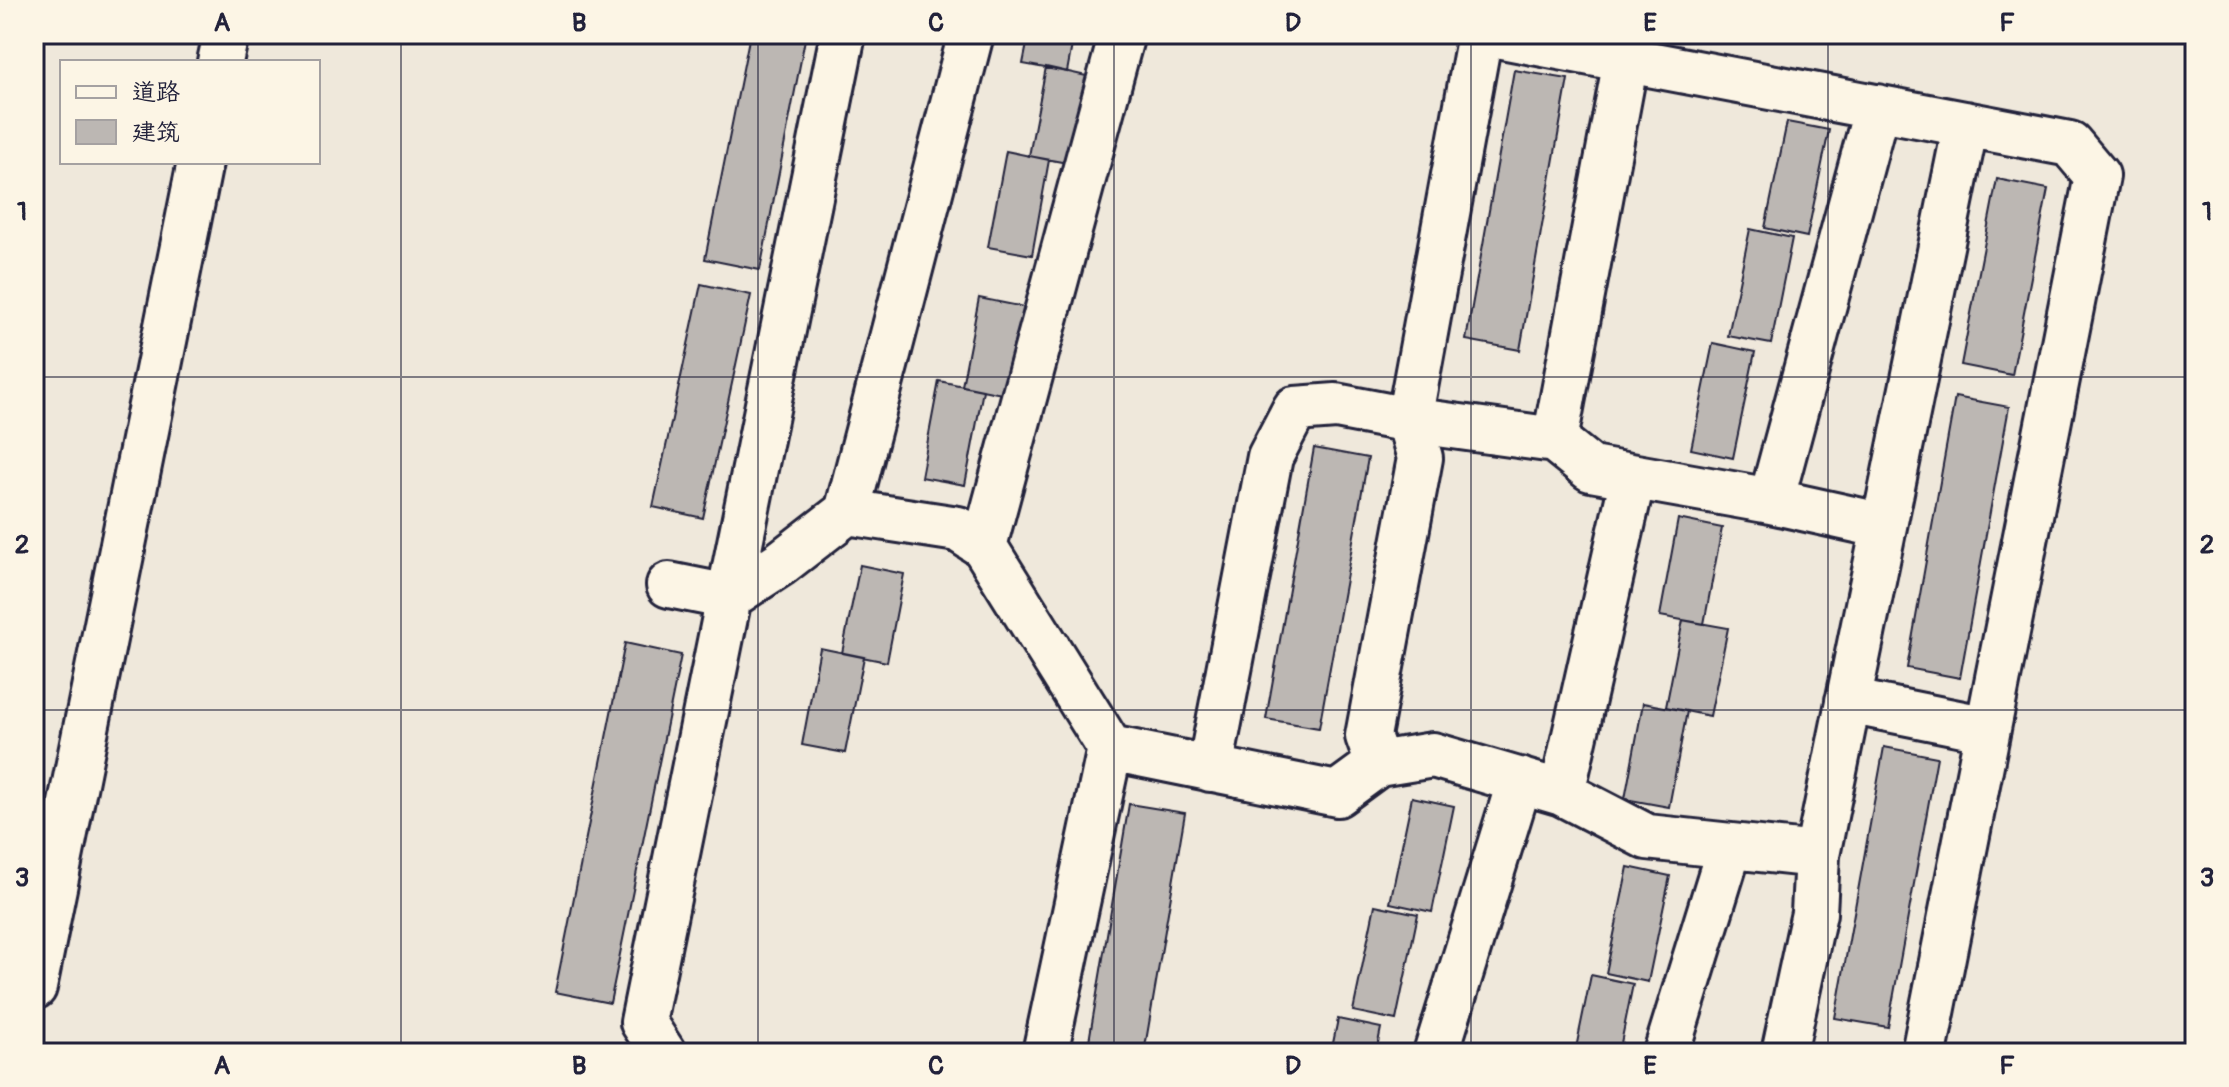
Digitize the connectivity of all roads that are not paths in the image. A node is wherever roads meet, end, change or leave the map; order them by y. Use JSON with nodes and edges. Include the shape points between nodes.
{"nodes":[{"id":1,"x":226,"y":34,"type":"edge"},
{"id":2,"x":843,"y":34,"type":"edge"},
{"id":3,"x":971,"y":34,"type":"edge"},
{"id":4,"x":1122,"y":34,"type":"edge"},
{"id":5,"x":1480,"y":34,"type":"edge"},
{"id":6,"x":1491,"y":34,"type":"edge"},
{"id":7,"x":220,"y":60,"type":"edge"},
{"id":8,"x":1626,"y":60,"type":"junction"},
{"id":9,"x":1877,"y":107,"type":"junction"},
{"id":10,"x":1966,"y":124,"type":"junction"},
{"id":11,"x":200,"y":164,"type":"edge"},
{"id":12,"x":1409,"y":420,"type":"junction"},
{"id":13,"x":1555,"y":440,"type":"junction"},
{"id":14,"x":1633,"y":477,"type":"junction"},
{"id":15,"x":1771,"y":501,"type":"junction"},
{"id":16,"x":847,"y":512,"type":"junction"},
{"id":17,"x":1884,"y":526,"type":"junction"},
{"id":18,"x":984,"y":546,"type":"junction"},
{"id":19,"x":669,"y":585,"type":"dead end"},
{"id":20,"x":729,"y":597,"type":"junction"},
{"id":21,"x":1848,"y":701,"type":"junction"},
{"id":22,"x":1988,"y":729,"type":"junction"},
{"id":23,"x":1110,"y":748,"type":"junction"},
{"id":24,"x":1378,"y":764,"type":"junction"},
{"id":25,"x":1210,"y":769,"type":"junction"},
{"id":26,"x":1520,"y":780,"type":"junction"},
{"id":27,"x":1562,"y":793,"type":"junction"},
{"id":28,"x":1730,"y":846,"type":"junction"},
{"id":29,"x":1817,"y":855,"type":"junction"},
{"id":30,"x":34,"y":987,"type":"edge"},
{"id":31,"x":663,"y":1053,"type":"edge"},
{"id":32,"x":1045,"y":1053,"type":"edge"},
{"id":33,"x":1436,"y":1053,"type":"edge"},
{"id":34,"x":1666,"y":1053,"type":"edge"},
{"id":35,"x":1784,"y":1053,"type":"edge"},
{"id":36,"x":1924,"y":1053,"type":"edge"}],
"edges":[{"from":1,"to":7,"type":"street"},
{"from":2,"to":20,"type":"street"},
{"from":3,"to":16,"type":"street"},
{"from":4,"to":18,"type":"street"},
{"from":5,"to":12,"type":"street"},
{"from":6,"to":8,"type":"street"},
{"from":8,"to":9,"type":"street"},
{"from":8,"to":13,"type":"street"},
{"from":9,"to":10,"type":"street"},
{"from":9,"to":15,"type":"street"},
{"from":10,"to":17,"type":"street"},
{"from":10,"to":22,"type":"street","via":[[2070,144],[2097,176]]},
{"from":11,"to":30,"type":"street"},
{"from":12,"to":13,"type":"street"},
{"from":12,"to":24,"type":"street","via":[[1420,458],[1368,736]]},
{"from":12,"to":25,"type":"street","via":[[1336,406],[1295,409],[1270,457]]},
{"from":13,"to":14,"type":"street","via":[[1591,469]]},
{"from":14,"to":15,"type":"street"},
{"from":14,"to":27,"type":"street"},
{"from":15,"to":17,"type":"street"},
{"from":16,"to":18,"type":"street","via":[[958,529]]},
{"from":16,"to":20,"type":"street"},
{"from":17,"to":21,"type":"street"},
{"from":18,"to":23,"type":"street"},
{"from":19,"to":20,"type":"street"},
{"from":20,"to":31,"type":"street","via":[[643,1022]]},
{"from":21,"to":22,"type":"street"},
{"from":21,"to":29,"type":"street"},
{"from":22,"to":36,"type":"street"},
{"from":23,"to":25,"type":"street"},
{"from":23,"to":32,"type":"street"},
{"from":24,"to":25,"type":"street","via":[[1337,794]]},
{"from":24,"to":26,"type":"street","via":[[1433,755]]},
{"from":26,"to":27,"type":"street"},
{"from":26,"to":33,"type":"street"},
{"from":27,"to":28,"type":"street","via":[[1647,837]]},
{"from":28,"to":29,"type":"street"},
{"from":28,"to":34,"type":"street"},
{"from":29,"to":35,"type":"street","via":[[1814,913]]}]}
